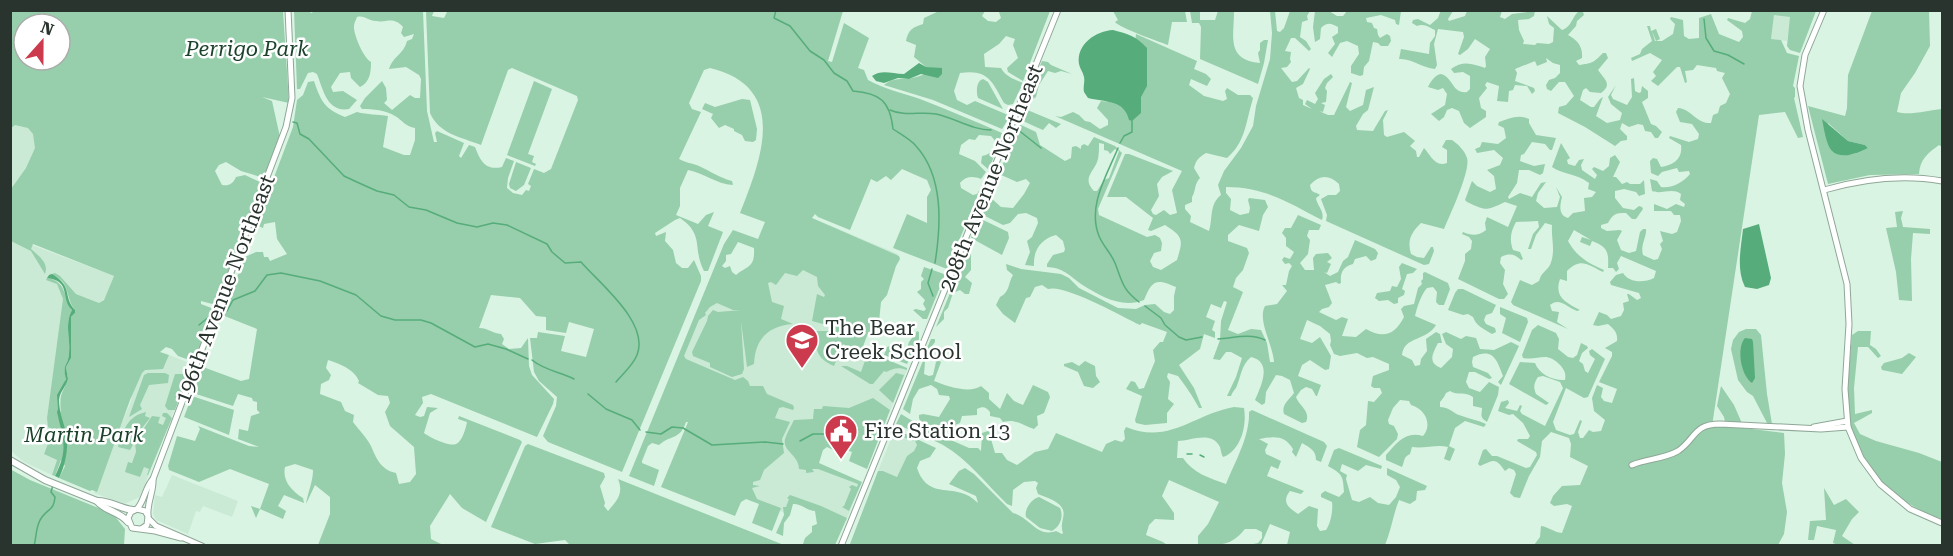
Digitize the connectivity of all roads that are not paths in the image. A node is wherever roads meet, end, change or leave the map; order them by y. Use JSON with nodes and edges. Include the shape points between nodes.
{"nodes":[{"id":1,"x":288,"y":10,"type":"edge"},
{"id":2,"x":1058,"y":10,"type":"edge"},
{"id":3,"x":1822,"y":12,"type":"edge"},
{"id":4,"x":1942,"y":181,"type":"edge"},
{"id":5,"x":1824,"y":190,"type":"junction"},
{"id":6,"x":1847,"y":424,"type":"junction"},
{"id":7,"x":10,"y":460,"type":"edge"},
{"id":8,"x":1632,"y":465,"type":"dead end"},
{"id":9,"x":153,"y":479,"type":"junction"},
{"id":10,"x":97,"y":501,"type":"junction"},
{"id":11,"x":135,"y":509,"type":"junction"},
{"id":12,"x":149,"y":518,"type":"junction"},
{"id":13,"x":128,"y":522,"type":"junction"},
{"id":14,"x":1942,"y":523,"type":"edge"},
{"id":15,"x":141,"y":529,"type":"junction"},
{"id":16,"x":181,"y":538,"type":"junction"},
{"id":17,"x":202,"y":546,"type":"edge"},
{"id":18,"x":841,"y":546,"type":"edge"}],
"edges":[{"from":1,"to":9,"type":"street","name":"196th Avenue Northeast","via":[[292,98],[286,128]]},
{"from":2,"to":18,"type":"street","name":"208th Avenue Northeast"},
{"from":3,"to":5,"type":"street","via":[[1805,55],[1800,86]]},
{"from":4,"to":5,"type":"street","via":[[1875,179]]},
{"from":5,"to":6,"type":"street","via":[[1847,284]]},
{"from":6,"to":8,"type":"street","via":[[1829,429],[1713,424],[1702,427],[1677,452]]},
{"from":6,"to":14,"type":"street","via":[[1861,458],[1886,491],[1914,512]]},
{"from":7,"to":10,"type":"main road","via":[[45,480]]},
{"from":9,"to":11,"type":"street","name":"196th Avenue Northeast"},
{"from":9,"to":12,"type":"street","name":"196th Avenue Northeast"},
{"from":10,"to":11,"type":"main road"},
{"from":10,"to":13,"type":"main road","via":[[122,514]]},
{"from":11,"to":12,"type":"street","via":[[145,511]]},
{"from":11,"to":13,"type":"street"},
{"from":12,"to":15,"type":"street"},
{"from":12,"to":16,"type":"street","via":[[156,526]]},
{"from":13,"to":15,"type":"street","via":[[132,528]]},
{"from":15,"to":16,"type":"street"},
{"from":16,"to":17,"type":"street"}]}
